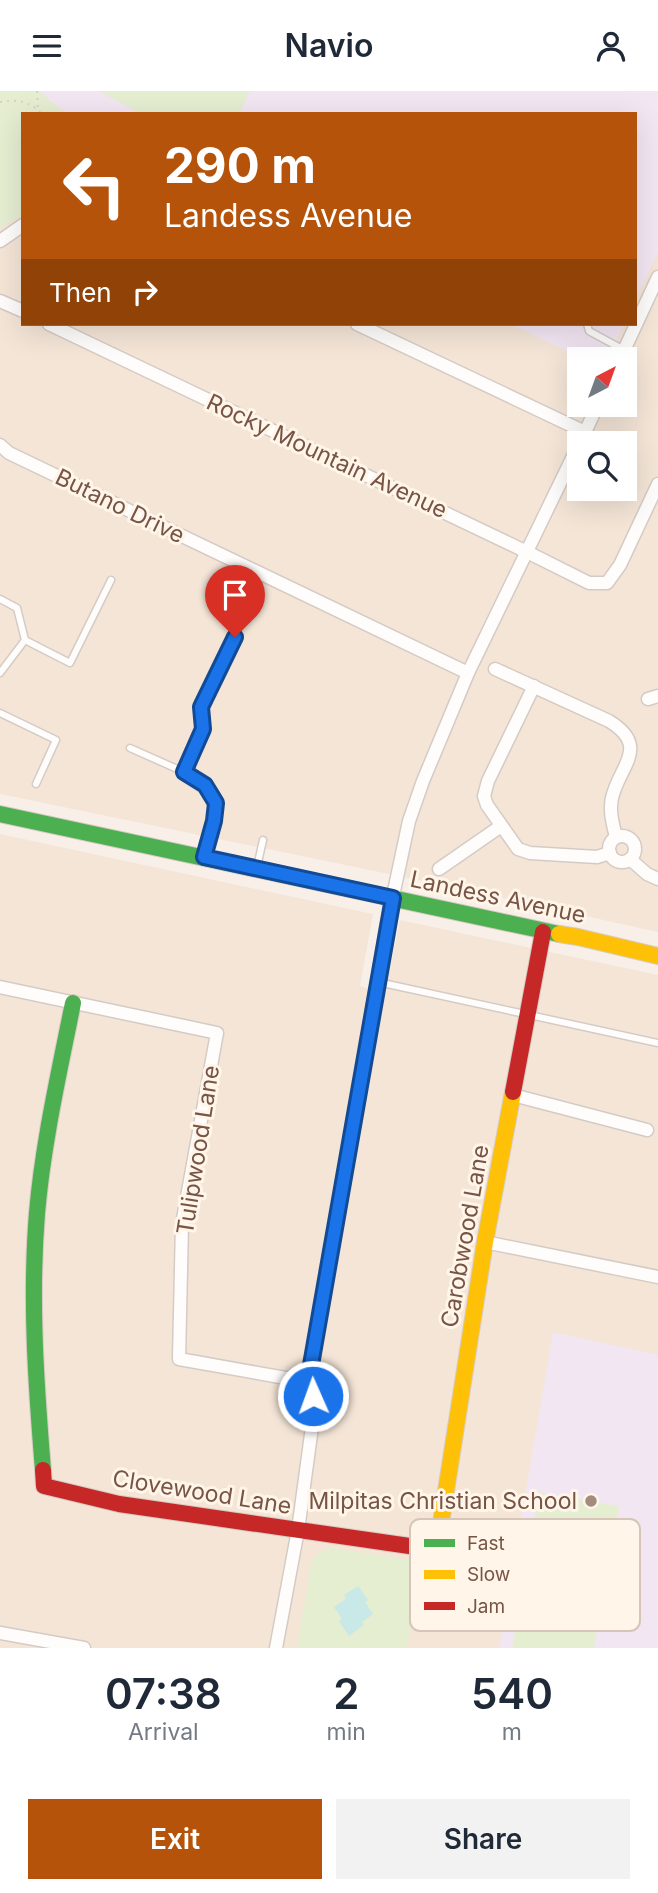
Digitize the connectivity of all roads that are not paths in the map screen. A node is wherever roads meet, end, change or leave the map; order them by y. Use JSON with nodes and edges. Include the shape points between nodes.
{"nodes":[{"id":1,"x":21,"y":226,"type":"edge"},
{"id":2,"x":0,"y":241,"type":"edge"},
{"id":3,"x":658,"y":278,"type":"edge"},
{"id":4,"x":0,"y":301,"type":"edge"},
{"id":5,"x":21,"y":310,"type":"edge"},
{"id":6,"x":637,"y":322,"type":"edge"},
{"id":7,"x":53,"y":326,"type":"edge"},
{"id":8,"x":361,"y":326,"type":"edge"},
{"id":9,"x":588,"y":326,"type":"edge"},
{"id":10,"x":635,"y":326,"type":"edge"},
{"id":11,"x":612,"y":347,"type":"edge"},
{"id":12,"x":625,"y":347,"type":"edge"},
{"id":13,"x":567,"y":433,"type":"edge"},
{"id":14,"x":0,"y":445,"type":"edge"},
{"id":15,"x":567,"y":469,"type":"edge"},
{"id":16,"x":658,"y":484,"type":"edge"},
{"id":17,"x":527,"y":552,"type":"junction"},
{"id":18,"x":111,"y":580,"type":"dead end"},
{"id":19,"x":0,"y":599,"type":"edge"},
{"id":20,"x":235,"y":637,"type":"dead end"},
{"id":21,"x":25,"y":641,"type":"junction"},
{"id":22,"x":495,"y":669,"type":"dead end"},
{"id":23,"x":0,"y":673,"type":"edge"},
{"id":24,"x":468,"y":673,"type":"junction"},
{"id":25,"x":534,"y":686,"type":"junction"},
{"id":26,"x":0,"y":713,"type":"edge"},
{"id":27,"x":130,"y":748,"type":"dead end"},
{"id":28,"x":184,"y":772,"type":"junction"},
{"id":29,"x":36,"y":784,"type":"dead end"},
{"id":30,"x":216,"y":803,"type":"joint"},
{"id":31,"x":0,"y":814,"type":"edge"},
{"id":32,"x":500,"y":826,"type":"junction"},
{"id":33,"x":616,"y":837,"type":"junction"},
{"id":34,"x":263,"y":840,"type":"dead end"},
{"id":35,"x":610,"y":853,"type":"junction"},
{"id":36,"x":204,"y":857,"type":"junction"},
{"id":37,"x":630,"y":859,"type":"junction"},
{"id":38,"x":256,"y":869,"type":"junction"},
{"id":39,"x":439,"y":869,"type":"dead end"},
{"id":40,"x":658,"y":879,"type":"edge"},
{"id":41,"x":393,"y":898,"type":"junction"},
{"id":42,"x":543,"y":932,"type":"junction"},
{"id":43,"x":658,"y":956,"type":"edge"},
{"id":44,"x":378,"y":982,"type":"junction"},
{"id":45,"x":0,"y":987,"type":"edge"},
{"id":46,"x":73,"y":1003,"type":"junction"},
{"id":47,"x":528,"y":1014,"type":"junction"},
{"id":48,"x":658,"y":1043,"type":"edge"},
{"id":49,"x":513,"y":1095,"type":"junction"},
{"id":50,"x":647,"y":1130,"type":"dead end"},
{"id":51,"x":485,"y":1242,"type":"junction"},
{"id":52,"x":658,"y":1277,"type":"edge"},
{"id":53,"x":308,"y":1382,"type":"junction"},
{"id":54,"x":442,"y":1519,"type":"edge"},
{"id":55,"x":298,"y":1530,"type":"junction"},
{"id":56,"x":410,"y":1546,"type":"edge"},
{"id":57,"x":0,"y":1633,"type":"edge"},
{"id":58,"x":84,"y":1648,"type":"edge"},
{"id":59,"x":276,"y":1648,"type":"edge"}],
"edges":[{"from":1,"to":2,"type":"street"},
{"from":3,"to":6,"type":"street"},
{"from":4,"to":5,"type":"street"},
{"from":7,"to":17,"type":"street","name":"Rocky Mountain Avenue"},
{"from":8,"to":13,"type":"street"},
{"from":9,"to":11,"type":"lane"},
{"from":10,"to":12,"type":"street"},
{"from":14,"to":24,"type":"street","name":"Butano Drive"},
{"from":15,"to":17,"type":"street"},
{"from":16,"to":17,"type":"street","name":"Rocky Mountain Avenue","via":[[607,583],[589,583]]},
{"from":17,"to":24,"type":"street"},
{"from":18,"to":21,"type":"lane","via":[[70,663]]},
{"from":19,"to":21,"type":"lane","via":[[17,608]]},
{"from":20,"to":28,"type":"lane","via":[[201,707],[203,729]]},
{"from":21,"to":23,"type":"lane"},
{"from":22,"to":25,"type":"street"},
{"from":24,"to":41,"type":"street","via":[[422,781]]},
{"from":25,"to":32,"type":"street","via":[[485,789],[487,805]]},
{"from":25,"to":33,"type":"street","via":[[609,722],[628,740],[629,760],[611,802]]},
{"from":26,"to":29,"type":"lane","via":[[56,740]]},
{"from":27,"to":28,"type":"lane"},
{"from":28,"to":30,"type":"lane","via":[[205,785]]},
{"from":30,"to":36,"type":"street"},
{"from":31,"to":36,"type":"street","name":"Landess Avenue"},
{"from":32,"to":35,"type":"street","via":[[523,852],[597,857]]},
{"from":32,"to":39,"type":"street"},
{"from":33,"to":35,"type":"street"},
{"from":33,"to":37,"type":"street","via":[[634,842]]},
{"from":34,"to":38,"type":"lane"},
{"from":35,"to":37,"type":"street","via":[[619,862]]},
{"from":36,"to":38,"type":"street","name":"Landess Avenue"},
{"from":37,"to":40,"type":"street"},
{"from":38,"to":41,"type":"street","name":"Landess Avenue"},
{"from":41,"to":42,"type":"street","name":"Landess Avenue"},
{"from":41,"to":44,"type":"street"},
{"from":42,"to":43,"type":"street","name":"Landess Avenue"},
{"from":42,"to":47,"type":"street","name":"Carobwood Lane"},
{"from":44,"to":47,"type":"lane"},
{"from":44,"to":53,"type":"street"},
{"from":45,"to":46,"type":"street","name":"Tulipwood Lane"},
{"from":46,"to":53,"type":"street","name":"Tulipwood Lane","via":[[217,1033],[182,1224],[180,1359]]},
{"from":46,"to":55,"type":"street","name":"Clovewood Lane","via":[[41,1175],[35,1240],[34,1343],[44,1486],[119,1504]]},
{"from":47,"to":48,"type":"lane"},
{"from":47,"to":49,"type":"street","name":"Carobwood Lane"},
{"from":49,"to":50,"type":"street"},
{"from":49,"to":51,"type":"street","name":"Carobwood Lane"},
{"from":51,"to":52,"type":"street"},
{"from":51,"to":54,"type":"street","name":"Carobwood Lane"},
{"from":53,"to":55,"type":"street","via":[[315,1405]]},
{"from":55,"to":56,"type":"street","name":"Clovewood Lane"},
{"from":55,"to":59,"type":"street"},
{"from":57,"to":58,"type":"street"}]}
